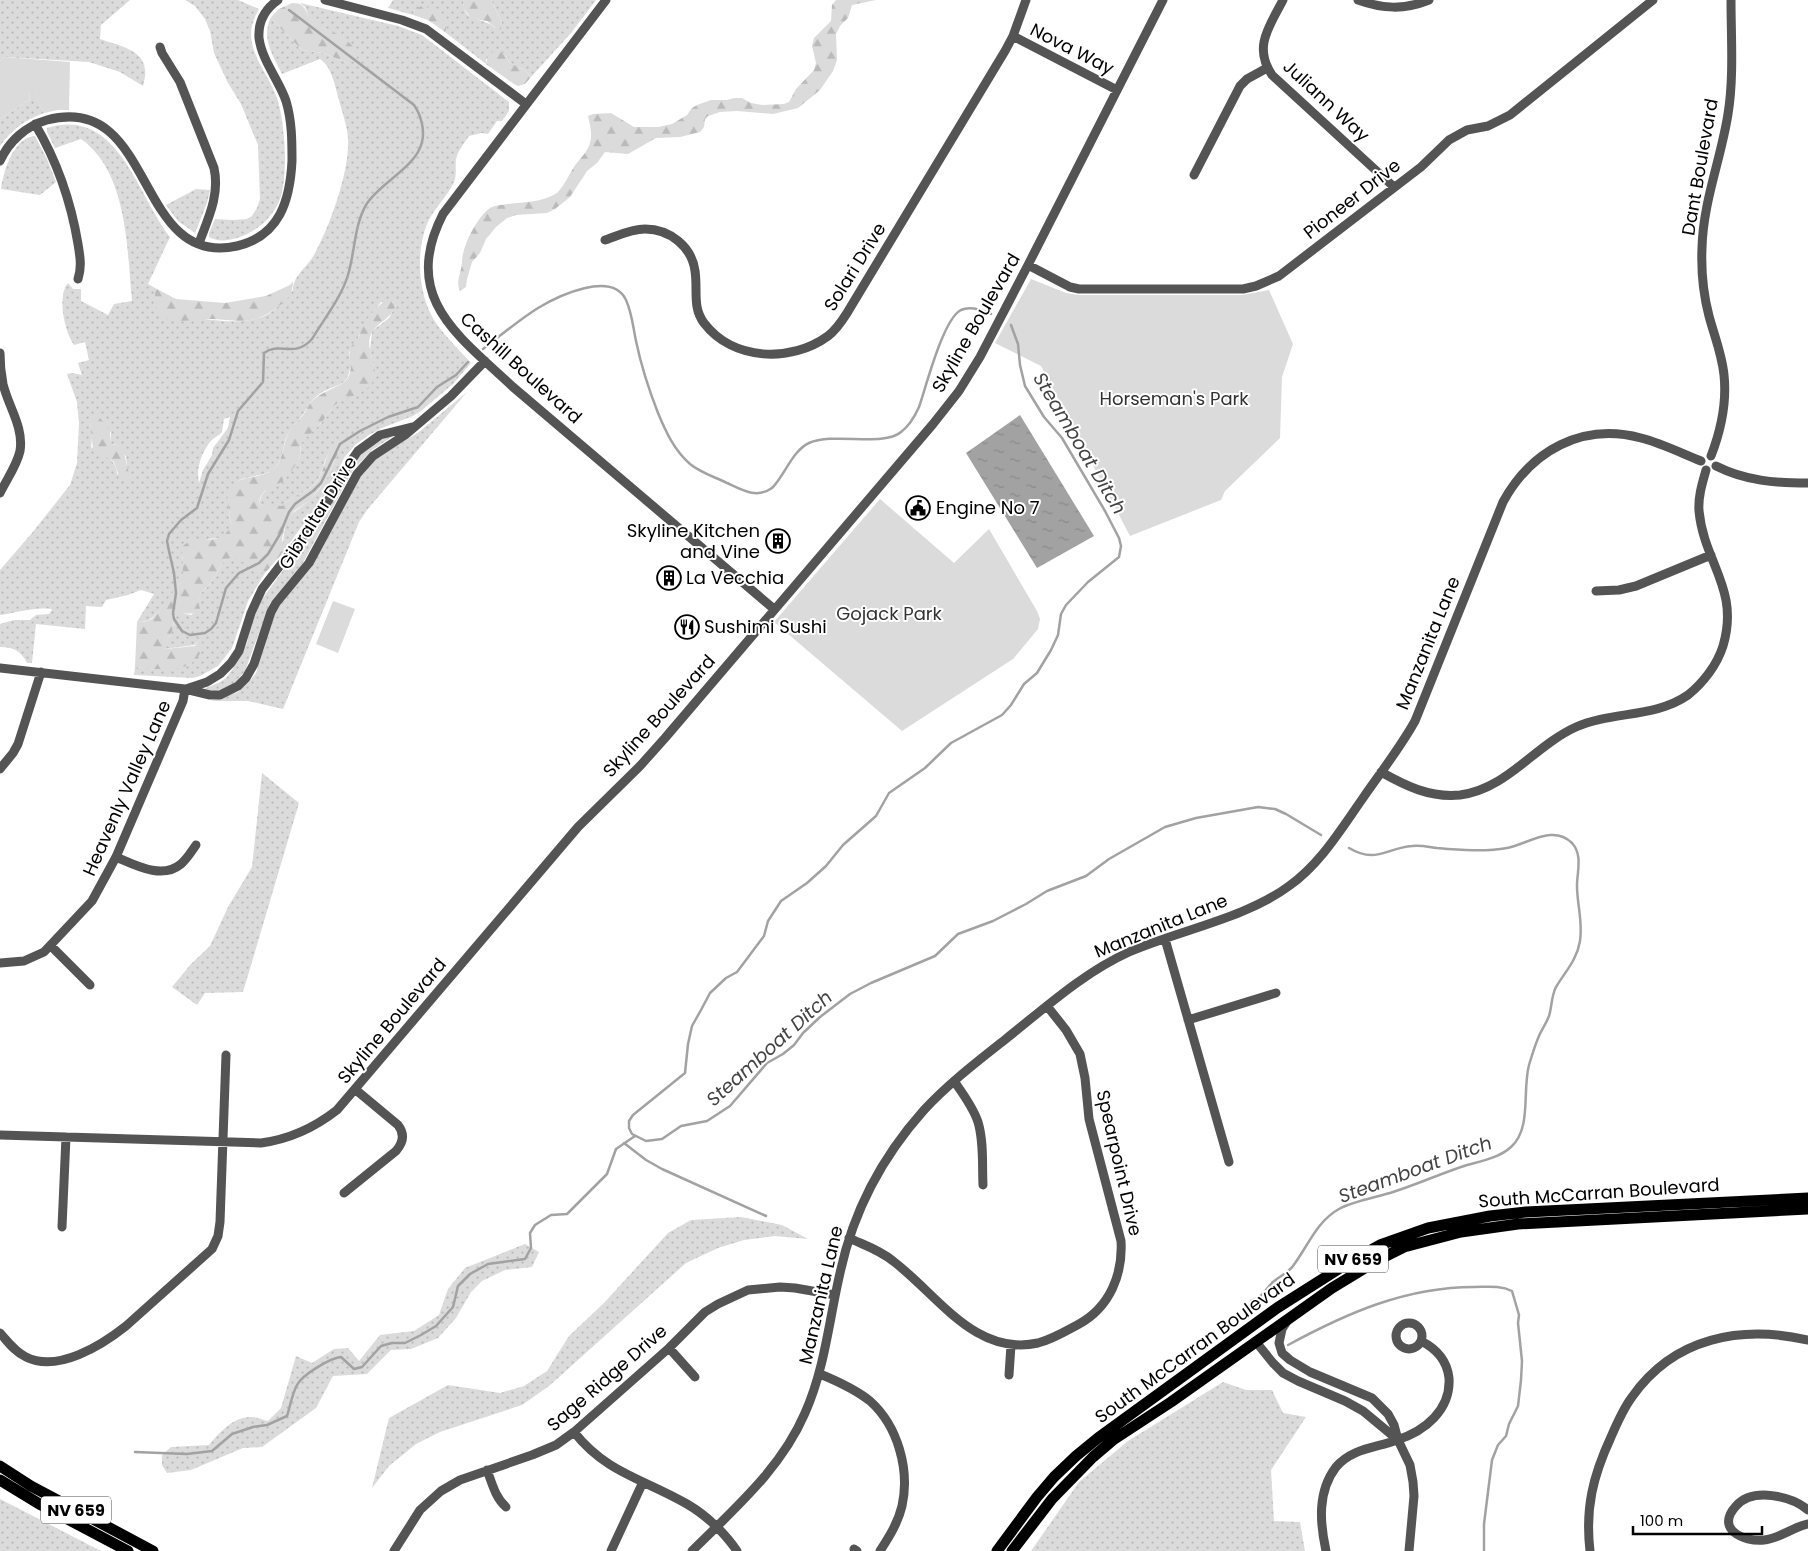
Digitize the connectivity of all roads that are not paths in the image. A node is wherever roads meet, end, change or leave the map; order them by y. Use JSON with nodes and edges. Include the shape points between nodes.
{"nodes":[{"id":1,"x":278,"y":0,"type":"edge"},
{"id":2,"x":325,"y":0,"type":"edge"},
{"id":3,"x":606,"y":0,"type":"edge"},
{"id":4,"x":1026,"y":0,"type":"edge"},
{"id":5,"x":1163,"y":0,"type":"edge"},
{"id":6,"x":1283,"y":0,"type":"edge"},
{"id":7,"x":1358,"y":0,"type":"edge"},
{"id":8,"x":1429,"y":0,"type":"edge"},
{"id":9,"x":1653,"y":0,"type":"edge"},
{"id":10,"x":1731,"y":0,"type":"edge"},
{"id":11,"x":1368,"y":2,"type":"edge"},
{"id":12,"x":1013,"y":36,"type":"junction"},
{"id":13,"x":160,"y":47,"type":"dead end"},
{"id":14,"x":1267,"y":68,"type":"junction"},
{"id":15,"x":1117,"y":90,"type":"junction"},
{"id":16,"x":526,"y":104,"type":"junction"},
{"id":17,"x":35,"y":124,"type":"junction"},
{"id":18,"x":0,"y":161,"type":"edge"},
{"id":19,"x":1194,"y":175,"type":"dead end"},
{"id":20,"x":1394,"y":187,"type":"junction"},
{"id":21,"x":605,"y":240,"type":"dead end"},
{"id":22,"x":199,"y":243,"type":"junction"},
{"id":23,"x":1028,"y":265,"type":"junction"},
{"id":24,"x":78,"y":279,"type":"dead end"},
{"id":25,"x":0,"y":353,"type":"edge"},
{"id":26,"x":485,"y":361,"type":"junction"},
{"id":27,"x":412,"y":427,"type":"junction"},
{"id":28,"x":1711,"y":456,"type":"junction"},
{"id":29,"x":1701,"y":461,"type":"junction"},
{"id":30,"x":1716,"y":466,"type":"junction"},
{"id":31,"x":1706,"y":470,"type":"junction"},
{"id":32,"x":1808,"y":483,"type":"edge"},
{"id":33,"x":0,"y":493,"type":"edge"},
{"id":34,"x":1711,"y":555,"type":"junction"},
{"id":35,"x":1596,"y":591,"type":"dead end"},
{"id":36,"x":774,"y":609,"type":"junction"},
{"id":37,"x":0,"y":668,"type":"edge"},
{"id":38,"x":41,"y":672,"type":"junction"},
{"id":39,"x":185,"y":689,"type":"junction"},
{"id":40,"x":0,"y":769,"type":"edge"},
{"id":41,"x":1382,"y":772,"type":"junction"},
{"id":42,"x":196,"y":845,"type":"dead end"},
{"id":43,"x":116,"y":857,"type":"junction"},
{"id":44,"x":1165,"y":939,"type":"junction"},
{"id":45,"x":51,"y":946,"type":"junction"},
{"id":46,"x":0,"y":963,"type":"edge"},
{"id":47,"x":90,"y":985,"type":"dead end"},
{"id":48,"x":1276,"y":994,"type":"dead end"},
{"id":49,"x":1047,"y":1006,"type":"junction"},
{"id":50,"x":1188,"y":1020,"type":"junction"},
{"id":51,"x":226,"y":1055,"type":"dead end"},
{"id":52,"x":954,"y":1081,"type":"junction"},
{"id":53,"x":356,"y":1090,"type":"junction"},
{"id":54,"x":0,"y":1135,"type":"edge"},
{"id":55,"x":66,"y":1137,"type":"junction"},
{"id":56,"x":223,"y":1143,"type":"junction"},
{"id":57,"x":1229,"y":1162,"type":"dead end"},
{"id":58,"x":983,"y":1185,"type":"dead end"},
{"id":59,"x":344,"y":1192,"type":"dead end"},
{"id":60,"x":1808,"y":1198,"type":"edge"},
{"id":61,"x":1808,"y":1210,"type":"edge"},
{"id":62,"x":62,"y":1228,"type":"dead end"},
{"id":63,"x":849,"y":1238,"type":"junction"},
{"id":64,"x":836,"y":1295,"type":"junction"},
{"id":65,"x":1277,"y":1308,"type":"junction"},
{"id":66,"x":1289,"y":1318,"type":"junction"},
{"id":67,"x":0,"y":1333,"type":"edge"},
{"id":68,"x":1808,"y":1340,"type":"edge"},
{"id":69,"x":1421,"y":1341,"type":"dead end"},
{"id":70,"x":1256,"y":1342,"type":"junction"},
{"id":71,"x":1012,"y":1345,"type":"junction"},
{"id":72,"x":669,"y":1348,"type":"junction"},
{"id":73,"x":820,"y":1374,"type":"junction"},
{"id":74,"x":1009,"y":1374,"type":"dead end"},
{"id":75,"x":695,"y":1377,"type":"dead end"},
{"id":76,"x":574,"y":1432,"type":"junction"},
{"id":77,"x":1398,"y":1440,"type":"junction"},
{"id":78,"x":0,"y":1466,"type":"edge"},
{"id":79,"x":487,"y":1470,"type":"junction"},
{"id":80,"x":0,"y":1480,"type":"edge"},
{"id":81,"x":643,"y":1482,"type":"junction"},
{"id":82,"x":506,"y":1507,"type":"dead end"},
{"id":83,"x":1808,"y":1510,"type":"edge"},
{"id":84,"x":1808,"y":1524,"type":"edge"},
{"id":85,"x":716,"y":1527,"type":"junction"},
{"id":86,"x":128,"y":1551,"type":"edge"},
{"id":87,"x":153,"y":1551,"type":"edge"},
{"id":88,"x":394,"y":1551,"type":"edge"},
{"id":89,"x":611,"y":1551,"type":"edge"},
{"id":90,"x":692,"y":1551,"type":"edge"},
{"id":91,"x":738,"y":1551,"type":"edge"},
{"id":92,"x":880,"y":1551,"type":"edge"},
{"id":93,"x":997,"y":1551,"type":"edge"},
{"id":94,"x":1012,"y":1551,"type":"edge"},
{"id":95,"x":1326,"y":1551,"type":"edge"},
{"id":96,"x":1410,"y":1551,"type":"edge"},
{"id":97,"x":1590,"y":1551,"type":"edge"}],
"edges":[{"from":1,"to":22,"type":"street","via":[[264,14],[259,37],[289,115],[291,179],[285,205],[270,228],[254,240],[225,247]]},
{"from":2,"to":16,"type":"street","via":[[426,29]]},
{"from":3,"to":16,"type":"street","name":"Cashill Boulevard"},
{"from":4,"to":12,"type":"street","name":"Solari Drive"},
{"from":5,"to":15,"type":"street","name":"Skyline Boulevard"},
{"from":6,"to":14,"type":"street","name":"Juliann Way","via":[[1263,44]]},
{"from":7,"to":11,"type":"street"},
{"from":8,"to":11,"type":"street","via":[[1389,8]]},
{"from":9,"to":20,"type":"street","name":"Pioneer Drive","via":[[1510,115],[1488,126],[1457,134]]},
{"from":10,"to":28,"type":"street","name":"Dant Boulevard","via":[[1728,113],[1705,216],[1702,245],[1704,291],[1725,386],[1721,426]]},
{"from":12,"to":15,"type":"street","name":"Nova Way"},
{"from":12,"to":21,"type":"street","name":"Solari Drive","via":[[848,313],[829,335],[816,344],[800,351],[771,355],[731,344],[710,330],[699,314],[694,263],[684,245],[665,233],[644,229]]},
{"from":13,"to":22,"type":"street","via":[[184,92],[216,178],[214,204]]},
{"from":14,"to":19,"type":"street","via":[[1240,86]]},
{"from":14,"to":20,"type":"street","name":"Juliann Way"},
{"from":15,"to":23,"type":"street","name":"Skyline Boulevard"},
{"from":16,"to":26,"type":"street","name":"Cashill Boulevard","via":[[448,207],[434,232],[429,255],[432,290],[440,312]]},
{"from":17,"to":18,"type":"street","via":[[15,138]]},
{"from":17,"to":22,"type":"street","via":[[71,118],[91,121],[115,135],[169,222]]},
{"from":17,"to":24,"type":"street","via":[[55,163],[68,203],[80,262]]},
{"from":20,"to":23,"type":"street","name":"Pioneer Drive","via":[[1279,276],[1242,289],[1079,289]]},
{"from":23,"to":36,"type":"street","name":"Skyline Boulevard","via":[[980,357],[954,397]]},
{"from":25,"to":33,"type":"street","via":[[3,383],[20,442],[16,463]]},
{"from":26,"to":27,"type":"street","name":"Gibraltar Drive","via":[[451,396]]},
{"from":26,"to":36,"type":"street","name":"Cashill Boulevard"},
{"from":27,"to":39,"type":"street","name":"Gibraltar Drive","via":[[380,435],[358,452],[317,518],[262,589],[250,613],[239,651],[231,663],[207,682]]},
{"from":27,"to":39,"type":"street","name":"Gibraltar Drive","via":[[373,456],[357,474],[309,563],[271,612],[254,664],[246,678],[220,695]]},
{"from":28,"to":29,"type":"street"},
{"from":28,"to":30,"type":"street"},
{"from":29,"to":31,"type":"street"},
{"from":29,"to":41,"type":"street","name":"Manzanita Lane","via":[[1641,438],[1599,434],[1570,441],[1546,452],[1527,468],[1503,502],[1415,721]]},
{"from":30,"to":31,"type":"street"},
{"from":30,"to":32,"type":"street","via":[[1760,481]]},
{"from":31,"to":34,"type":"street","via":[[1699,506],[1702,529]]},
{"from":34,"to":35,"type":"street","via":[[1636,586]]},
{"from":34,"to":41,"type":"street","via":[[1725,592],[1726,635],[1707,676],[1687,695],[1659,709],[1611,716],[1577,727],[1544,746],[1502,780],[1474,792],[1430,793]]},
{"from":36,"to":53,"type":"street","name":"Skyline Boulevard","via":[[650,755],[578,827]]},
{"from":37,"to":38,"type":"street","name":"Gibraltar Drive"},
{"from":38,"to":39,"type":"street","name":"Gibraltar Drive"},
{"from":38,"to":40,"type":"street","via":[[18,744]]},
{"from":39,"to":43,"type":"street","name":"Heavenly Valley Lane","via":[[183,701]]},
{"from":41,"to":44,"type":"street","name":"Manzanita Lane","via":[[1320,857],[1291,884],[1258,904]]},
{"from":42,"to":43,"type":"street","via":[[181,865],[169,870],[148,870]]},
{"from":43,"to":45,"type":"street","name":"Heavenly Valley Lane","via":[[92,900]]},
{"from":44,"to":49,"type":"street","name":"Manzanita Lane","via":[[1098,968]]},
{"from":44,"to":50,"type":"street"},
{"from":45,"to":46,"type":"street","name":"Heavenly Valley Lane","via":[[24,961]]},
{"from":45,"to":47,"type":"street"},
{"from":48,"to":50,"type":"street"},
{"from":49,"to":52,"type":"street","name":"Manzanita Lane"},
{"from":49,"to":71,"type":"street","name":"Spearpoint Drive","via":[[1080,1054],[1089,1120],[1119,1230],[1122,1255],[1117,1281],[1094,1313],[1052,1338]]},
{"from":50,"to":57,"type":"street"},
{"from":51,"to":56,"type":"street"},
{"from":52,"to":58,"type":"street","via":[[978,1124]]},
{"from":52,"to":63,"type":"street","name":"Manzanita Lane","via":[[918,1117],[888,1157]]},
{"from":53,"to":56,"type":"street","name":"Skyline Boulevard","via":[[322,1122],[292,1136],[261,1143]]},
{"from":53,"to":59,"type":"street","via":[[398,1125],[403,1138],[396,1151]]},
{"from":54,"to":55,"type":"street","name":"Skyline Boulevard"},
{"from":55,"to":56,"type":"street","name":"Skyline Boulevard"},
{"from":55,"to":62,"type":"street"},
{"from":56,"to":67,"type":"street","via":[[219,1230],[212,1249],[113,1336],[82,1353],[57,1361],[41,1361],[20,1354]]},
{"from":60,"to":65,"type":"main road","name":"South McCarran Boulevard","number":"NV 659","via":[[1526,1212],[1461,1221],[1428,1228],[1380,1245]]},
{"from":61,"to":66,"type":"main road","name":"South McCarran Boulevard","number":"NV 659","via":[[1518,1224],[1461,1232],[1404,1247],[1378,1260]]},
{"from":63,"to":64,"type":"street","name":"Manzanita Lane"},
{"from":63,"to":71,"type":"street","name":"Spearpoint Drive","via":[[894,1261],[969,1328],[995,1342]]},
{"from":64,"to":72,"type":"street","name":"Sage Ridge Drive","via":[[780,1287],[748,1290],[705,1312]]},
{"from":64,"to":73,"type":"street","name":"Manzanita Lane"},
{"from":65,"to":70,"type":"main road"},
{"from":65,"to":93,"type":"main road","name":"South McCarran Boulevard","number":"NV 659","via":[[1076,1456],[1037,1497]]},
{"from":66,"to":70,"type":"main road","name":"South McCarran Boulevard","number":"NV 659"},
{"from":66,"to":77,"type":"street","via":[[1279,1343],[1282,1353],[1310,1372],[1372,1398],[1388,1414]]},
{"from":68,"to":97,"type":"street","via":[[1757,1333],[1722,1337],[1686,1350],[1657,1370],[1622,1412],[1600,1461],[1589,1506]]},
{"from":69,"to":77,"type":"street","via":[[1441,1356],[1447,1367],[1448,1389],[1437,1416],[1415,1433]]},
{"from":70,"to":77,"type":"street","via":[[1284,1373],[1363,1411]]},
{"from":70,"to":94,"type":"main road","name":"South McCarran Boulevard","number":"NV 659","via":[[1092,1457],[1052,1499]]},
{"from":71,"to":74,"type":"street"},
{"from":72,"to":75,"type":"street"},
{"from":72,"to":76,"type":"street","name":"Sage Ridge Drive"},
{"from":73,"to":85,"type":"street","name":"Manzanita Lane","via":[[804,1415],[778,1460]]},
{"from":73,"to":92,"type":"street","via":[[868,1400],[883,1416],[897,1442],[904,1472],[903,1497],[894,1528]]},
{"from":76,"to":79,"type":"street","name":"Sage Ridge Drive","via":[[544,1451]]},
{"from":76,"to":81,"type":"street","via":[[596,1456]]},
{"from":77,"to":95,"type":"street","via":[[1359,1451],[1335,1469],[1326,1485],[1320,1519]]},
{"from":77,"to":96,"type":"street","via":[[1410,1465],[1413,1482]]},
{"from":78,"to":87,"type":"main road","number":"NV 659"},
{"from":79,"to":82,"type":"street","via":[[496,1494]]},
{"from":79,"to":88,"type":"street","name":"Sage Ridge Drive","via":[[460,1480],[431,1498]]},
{"from":80,"to":86,"type":"main road","number":"NV 659"},
{"from":81,"to":85,"type":"street","via":[[687,1504]]},
{"from":81,"to":89,"type":"street"},
{"from":83,"to":84,"type":"street","via":[[1784,1497],[1761,1496],[1740,1502],[1731,1514],[1730,1527],[1737,1536],[1755,1540],[1778,1537]]},
{"from":85,"to":90,"type":"street","name":"Manzanita Lane"},
{"from":85,"to":91,"type":"street"}]}
